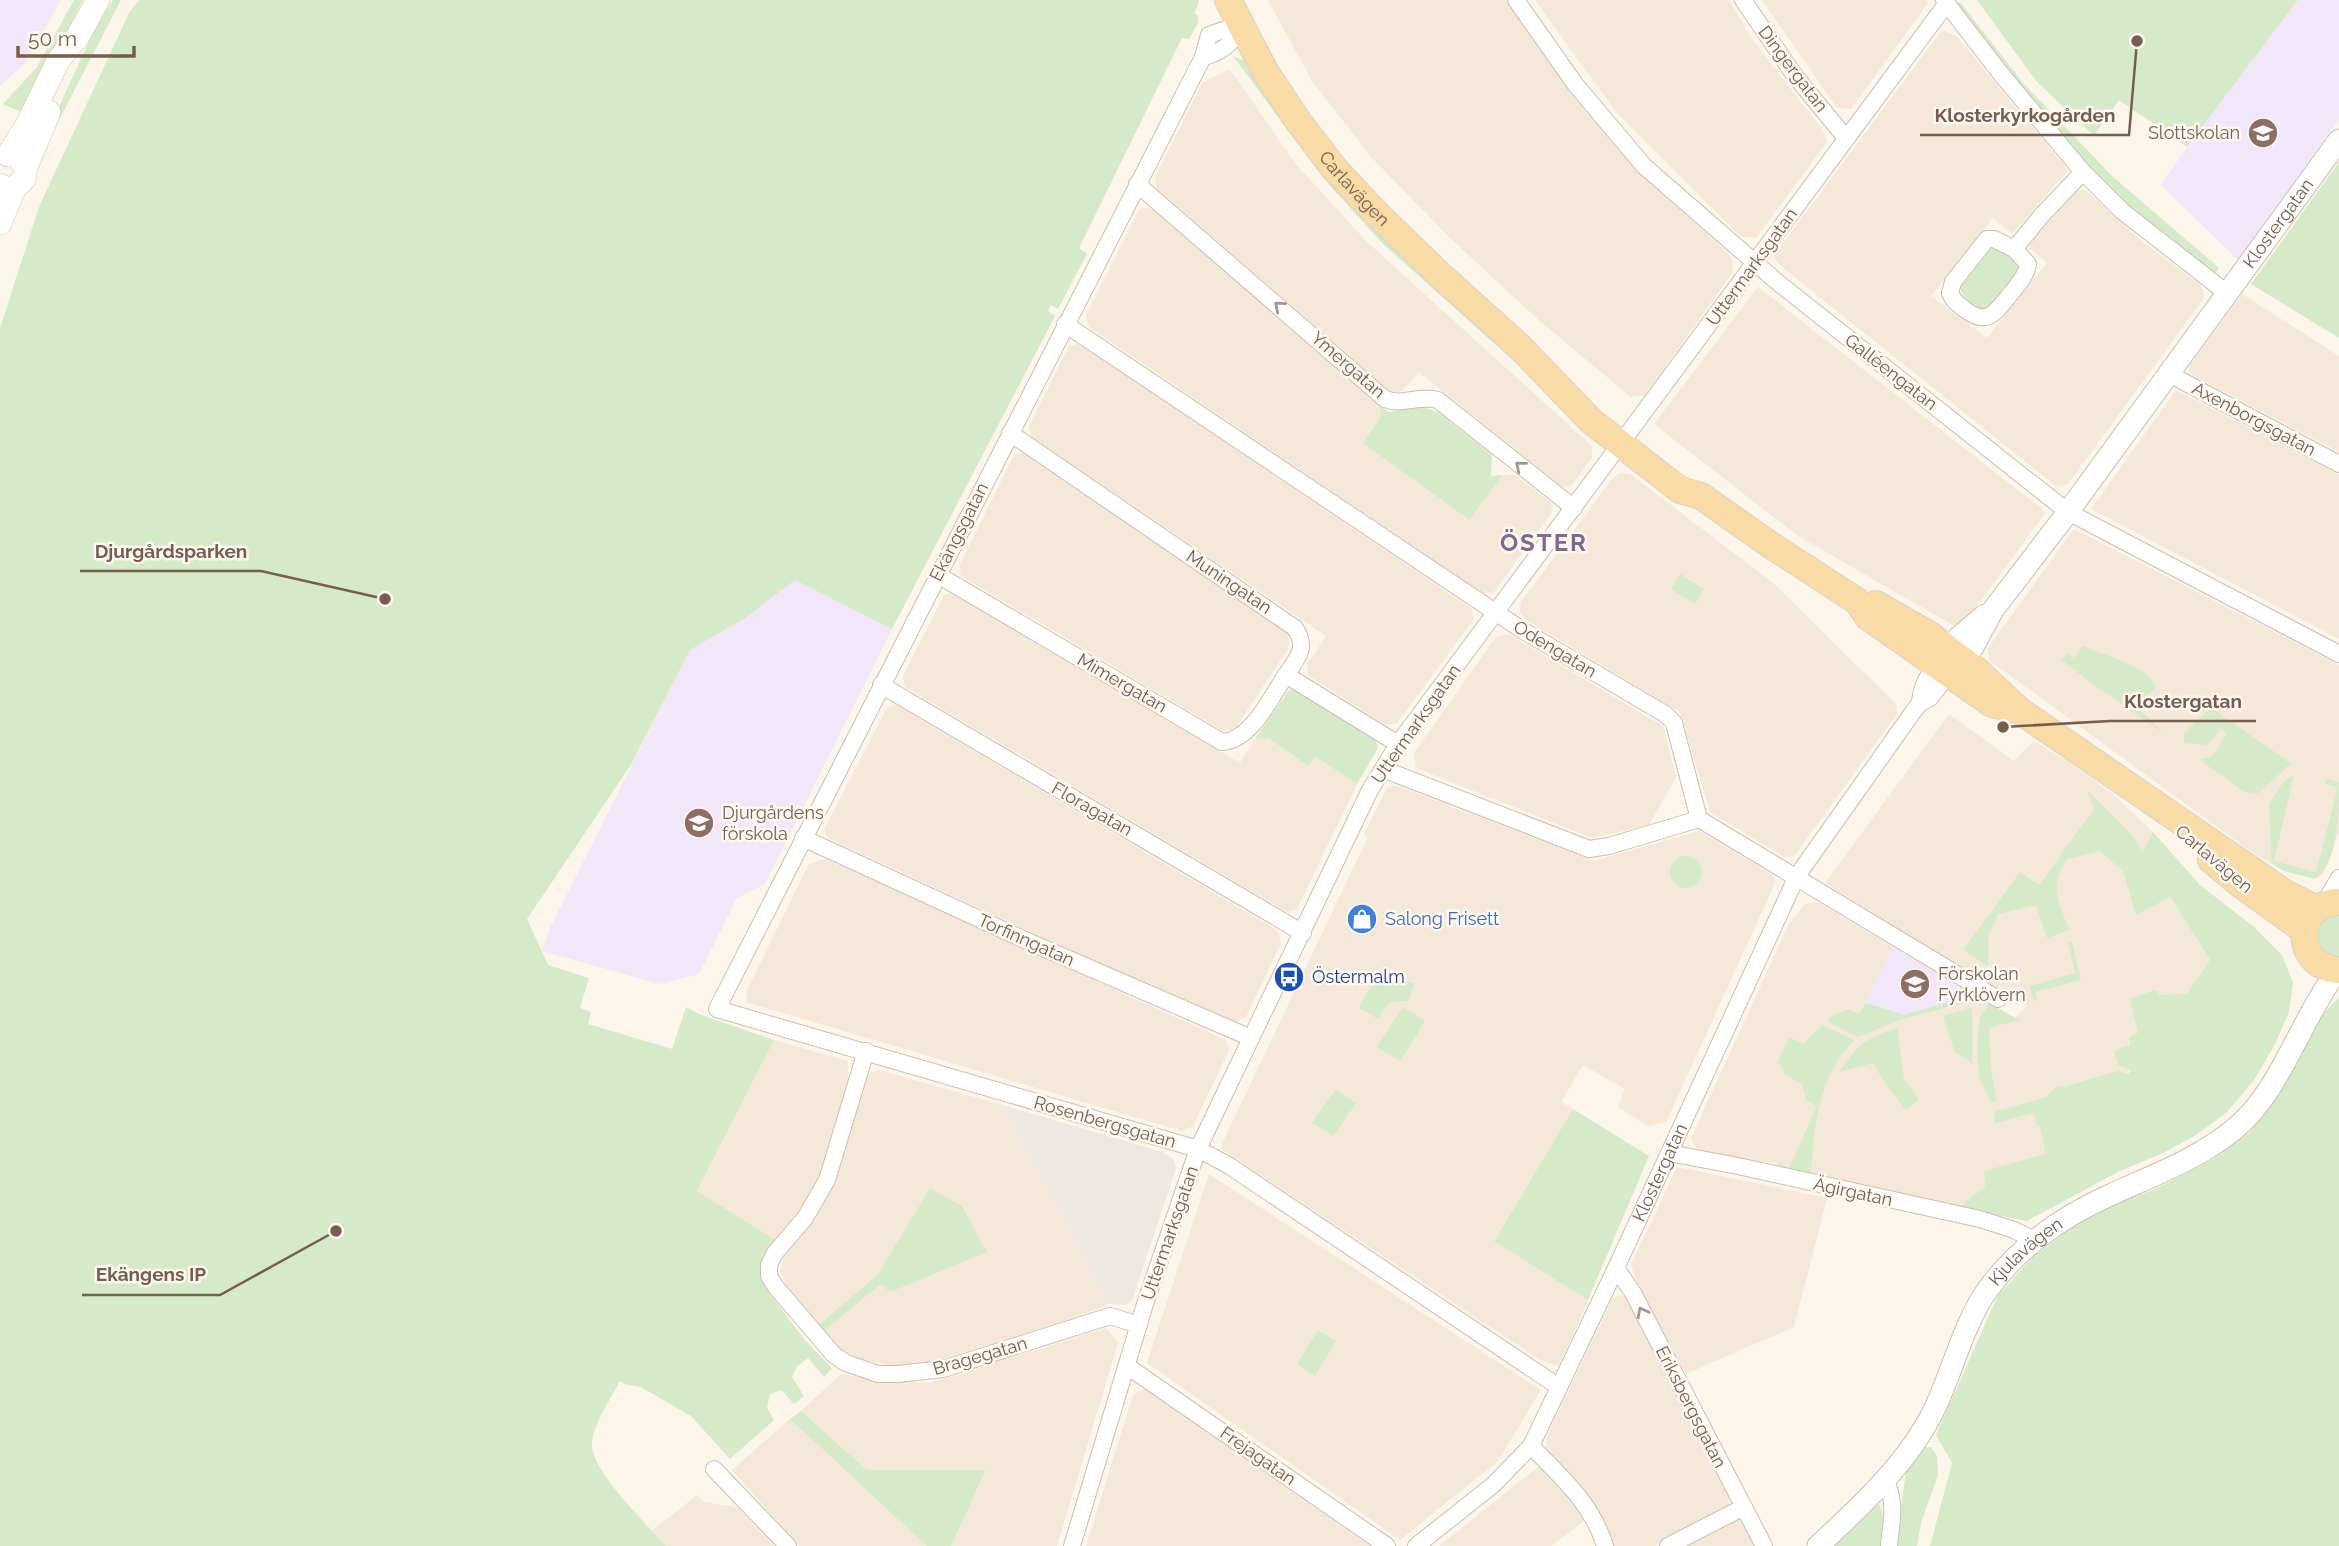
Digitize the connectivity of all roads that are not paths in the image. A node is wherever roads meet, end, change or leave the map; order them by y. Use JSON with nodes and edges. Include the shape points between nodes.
{"nodes":[{"id":1,"x":98,"y":0,"type":"edge"},
{"id":2,"x":1228,"y":0,"type":"edge"},
{"id":3,"x":1516,"y":0,"type":"edge"},
{"id":4,"x":1743,"y":0,"type":"edge"},
{"id":5,"x":1945,"y":2,"type":"edge"},
{"id":6,"x":1241,"y":29,"type":"junction"},
{"id":7,"x":1845,"y":137,"type":"junction"},
{"id":8,"x":2339,"y":139,"type":"edge"},
{"id":9,"x":7,"y":166,"type":"edge"},
{"id":10,"x":2083,"y":172,"type":"junction"},
{"id":11,"x":1136,"y":184,"type":"junction"},
{"id":12,"x":0,"y":223,"type":"edge"},
{"id":13,"x":2014,"y":249,"type":"junction"},
{"id":14,"x":1756,"y":263,"type":"junction"},
{"id":15,"x":2228,"y":294,"type":"junction"},
{"id":16,"x":1065,"y":324,"type":"junction"},
{"id":17,"x":2169,"y":374,"type":"junction"},
{"id":18,"x":1010,"y":433,"type":"junction"},
{"id":19,"x":1625,"y":438,"type":"junction"},
{"id":20,"x":2339,"y":464,"type":"edge"},
{"id":21,"x":1574,"y":508,"type":"junction"},
{"id":22,"x":2068,"y":512,"type":"junction"},
{"id":23,"x":938,"y":575,"type":"junction"},
{"id":24,"x":1497,"y":613,"type":"junction"},
{"id":25,"x":2339,"y":654,"type":"edge"},
{"id":26,"x":1949,"y":662,"type":"junction"},
{"id":27,"x":1286,"y":675,"type":"junction"},
{"id":28,"x":881,"y":685,"type":"junction"},
{"id":29,"x":1398,"y":744,"type":"junction"},
{"id":30,"x":1383,"y":769,"type":"junction"},
{"id":31,"x":1699,"y":818,"type":"junction"},
{"id":32,"x":803,"y":838,"type":"junction"},
{"id":33,"x":1797,"y":876,"type":"junction"},
{"id":34,"x":2339,"y":878,"type":"edge"},
{"id":35,"x":2321,"y":912,"type":"edge"},
{"id":36,"x":1303,"y":933,"type":"junction"},
{"id":37,"x":2331,"y":967,"type":"edge"},
{"id":38,"x":1998,"y":999,"type":"dead end"},
{"id":39,"x":717,"y":1009,"type":"joint"},
{"id":40,"x":1251,"y":1038,"type":"junction"},
{"id":41,"x":866,"y":1052,"type":"junction"},
{"id":42,"x":1198,"y":1149,"type":"junction"},
{"id":43,"x":1669,"y":1153,"type":"junction"},
{"id":44,"x":2034,"y":1240,"type":"junction"},
{"id":45,"x":1616,"y":1268,"type":"junction"},
{"id":46,"x":1139,"y":1325,"type":"junction"},
{"id":47,"x":1127,"y":1366,"type":"junction"},
{"id":48,"x":1559,"y":1387,"type":"junction"},
{"id":49,"x":1531,"y":1446,"type":"junction"},
{"id":50,"x":714,"y":1469,"type":"dead end"},
{"id":51,"x":1885,"y":1480,"type":"junction"},
{"id":52,"x":1744,"y":1507,"type":"junction"},
{"id":53,"x":788,"y":1546,"type":"edge"},
{"id":54,"x":1072,"y":1546,"type":"edge"},
{"id":55,"x":1387,"y":1546,"type":"edge"},
{"id":56,"x":1416,"y":1546,"type":"edge"},
{"id":57,"x":1605,"y":1546,"type":"edge"},
{"id":58,"x":1668,"y":1546,"type":"edge"},
{"id":59,"x":1764,"y":1546,"type":"edge"},
{"id":60,"x":1818,"y":1546,"type":"edge"},
{"id":61,"x":1889,"y":1546,"type":"edge"}],
"edges":[{"from":1,"to":9,"type":"main road","via":[[76,38],[71,65]]},
{"from":2,"to":6,"type":"main road","name":"Carlavägen"},
{"from":3,"to":14,"type":"street","name":"Galléengatan","via":[[1576,85],[1644,166]]},
{"from":4,"to":7,"type":"street","name":"Dingergatan","via":[[1795,76]]},
{"from":5,"to":7,"type":"street","name":"Uttermarksgatan"},
{"from":5,"to":10,"type":"street"},
{"from":6,"to":11,"type":"street","name":"Ekängsgatan","via":[[1229,46],[1203,57]]},
{"from":6,"to":19,"type":"main road","name":"Carlavägen","via":[[1298,121],[1372,209],[1519,346],[1591,421]]},
{"from":7,"to":14,"type":"street","name":"Uttermarksgatan"},
{"from":8,"to":15,"type":"street","name":"Klostergatan"},
{"from":9,"to":12,"type":"main road"},
{"from":10,"to":13,"type":"street"},
{"from":10,"to":15,"type":"street","via":[[2123,211]]},
{"from":11,"to":16,"type":"street","name":"Ekängsgatan"},
{"from":21,"to":11,"type":"street","name":"Ymergatan","one_way":true,"via":[[1438,400],[1424,397],[1394,403],[1385,399]]},
{"from":13,"to":13,"type":"street","via":[[1987,239],[1953,282],[1953,300],[1973,316],[1994,314],[2026,274],[2028,264]]},
{"from":14,"to":19,"type":"street","name":"Uttermarksgatan"},
{"from":14,"to":22,"type":"street","name":"Galléengatan"},
{"from":15,"to":17,"type":"street","name":"Klostergatan"},
{"from":16,"to":18,"type":"street","name":"Ekängsgatan"},
{"from":16,"to":24,"type":"street","name":"Odengatan"},
{"from":17,"to":20,"type":"street","name":"Axenborgsgatan"},
{"from":17,"to":22,"type":"street","name":"Klostergatan"},
{"from":18,"to":23,"type":"street","name":"Ekängsgatan"},
{"from":18,"to":27,"type":"street","name":"Muningatan","via":[[1295,628],[1301,652]]},
{"from":19,"to":21,"type":"street","name":"Uttermarksgatan"},
{"from":19,"to":26,"type":"main road","name":"Carlavägen","via":[[1680,490],[1701,496],[1857,601],[1868,617]]},
{"from":21,"to":24,"type":"street","name":"Uttermarksgatan"},
{"from":22,"to":25,"type":"street","name":"Galléengatan"},
{"from":22,"to":26,"type":"street","name":"Klostergatan"},
{"from":23,"to":27,"type":"street","name":"Mimergatan","via":[[1222,742],[1233,742],[1248,732]]},
{"from":23,"to":28,"type":"street","name":"Ekängsgatan"},
{"from":24,"to":29,"type":"street","name":"Uttermarksgatan"},
{"from":24,"to":31,"type":"street","name":"Odengatan","via":[[1674,723]]},
{"from":26,"to":33,"type":"street","name":"Klostergatan","via":[[1926,678],[1920,703]]},
{"from":26,"to":35,"type":"main road","name":"Carlavägen","via":[[1992,704],[2020,711],[2127,783],[2241,885]]},
{"from":27,"to":29,"type":"street"},
{"from":28,"to":32,"type":"street","name":"Ekängsgatan"},
{"from":28,"to":36,"type":"street","name":"Floragatan"},
{"from":29,"to":30,"type":"street","name":"Uttermarksgatan"},
{"from":30,"to":31,"type":"street","via":[[1589,849]]},
{"from":30,"to":36,"type":"street","name":"Uttermarksgatan"},
{"from":31,"to":33,"type":"street"},
{"from":32,"to":39,"type":"street","name":"Ekängsgatan"},
{"from":32,"to":40,"type":"street","name":"Torfinngatan"},
{"from":33,"to":38,"type":"street"},
{"from":33,"to":43,"type":"street","name":"Klostergatan"},
{"from":34,"to":35,"type":"street"},
{"from":35,"to":37,"type":"main road","via":[[2306,948]]},
{"from":36,"to":40,"type":"street","name":"Uttermarksgatan"},
{"from":37,"to":44,"type":"street","name":"Kjulavägen","via":[[2266,1092],[2238,1126],[2178,1166],[2105,1197]]},
{"from":39,"to":41,"type":"street","name":"Rosenbergsgatan"},
{"from":40,"to":42,"type":"street","name":"Uttermarksgatan"},
{"from":41,"to":42,"type":"street","name":"Rosenbergsgatan"},
{"from":41,"to":46,"type":"street","name":"Bragegatan","via":[[827,1180],[769,1265],[775,1286],[834,1355],[878,1374],[898,1374],[943,1369],[1110,1316]]},
{"from":42,"to":46,"type":"street","name":"Uttermarksgatan"},
{"from":42,"to":48,"type":"street","name":"Rosenbergsgatan"},
{"from":43,"to":44,"type":"street","name":"Ägirgatan","via":[[1980,1219]]},
{"from":43,"to":45,"type":"street","name":"Klostergatan"},
{"from":44,"to":51,"type":"street","name":"Kjulavägen","via":[[1987,1290],[1934,1411]]},
{"from":45,"to":48,"type":"street","name":"Klostergatan"},
{"from":52,"to":45,"type":"street","name":"Eriksbergsgatan","one_way":true},
{"from":46,"to":47,"type":"street","name":"Uttermarksgatan"},
{"from":47,"to":54,"type":"street","name":"Uttermarksgatan"},
{"from":47,"to":55,"type":"street","name":"Frejagatan"},
{"from":48,"to":49,"type":"street","name":"Klostergatan"},
{"from":49,"to":56,"type":"street","name":"Klostergatan","via":[[1493,1485]]},
{"from":49,"to":57,"type":"street","via":[[1586,1505]]},
{"from":50,"to":53,"type":"street"},
{"from":51,"to":60,"type":"street","name":"Kjulavägen"},
{"from":51,"to":61,"type":"street","via":[[1893,1504]]},
{"from":52,"to":58,"type":"street"},
{"from":52,"to":59,"type":"street","name":"Eriksbergsgatan"}]}
